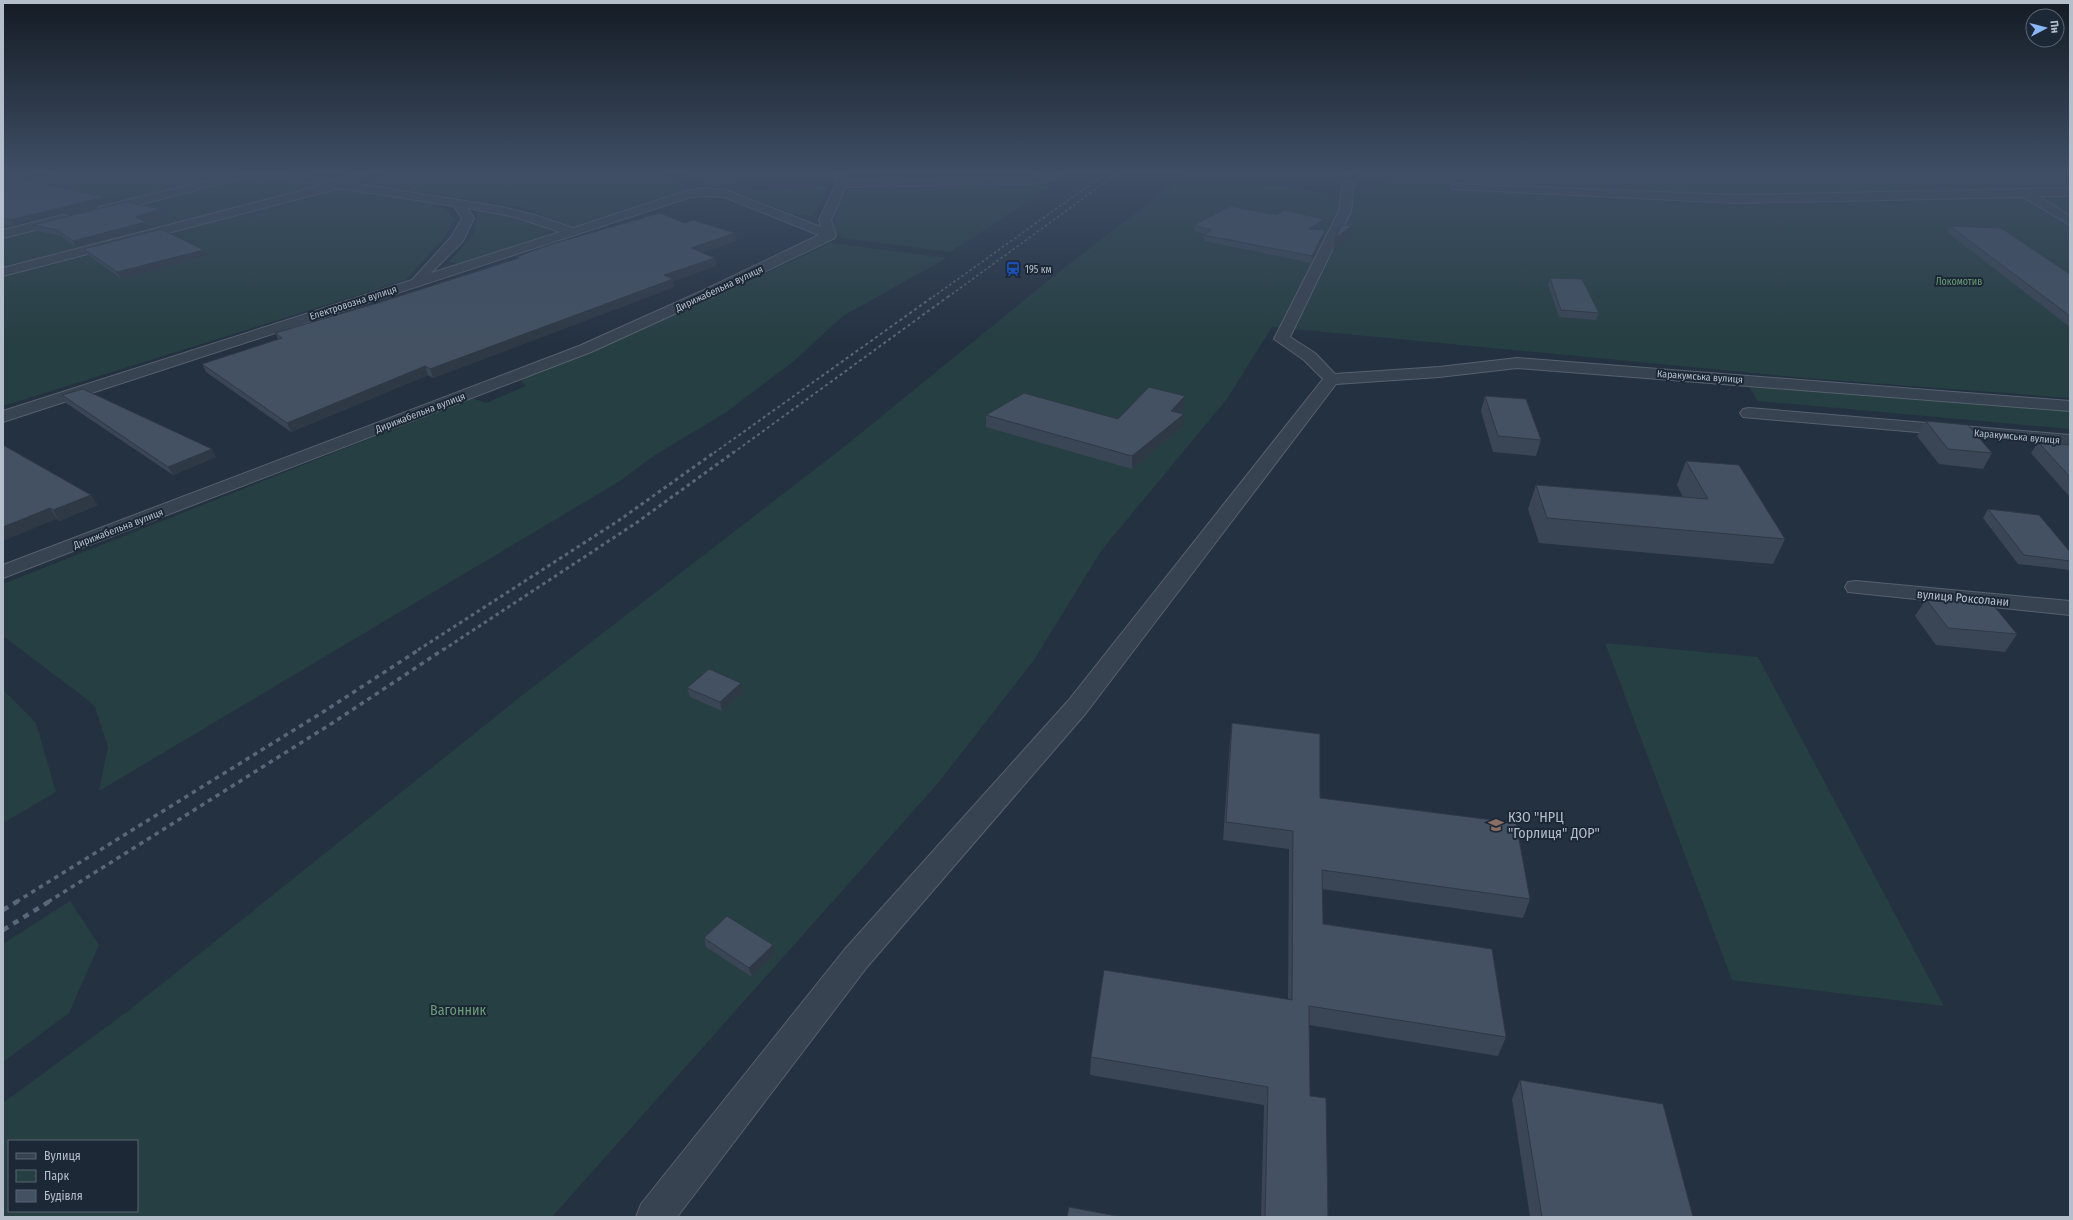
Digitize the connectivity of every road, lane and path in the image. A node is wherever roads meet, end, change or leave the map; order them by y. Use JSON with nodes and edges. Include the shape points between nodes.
{"nodes":[{"id":1,"x":20,"y":230,"type":"edge"},
{"id":2,"x":163,"y":230,"type":"edge"},
{"id":3,"x":462,"y":230,"type":"edge"},
{"id":4,"x":567,"y":230,"type":"edge"},
{"id":5,"x":578,"y":230,"type":"edge"},
{"id":6,"x":817,"y":230,"type":"edge"},
{"id":7,"x":828,"y":230,"type":"edge"},
{"id":8,"x":1336,"y":230,"type":"edge"},
{"id":9,"x":572,"y":232,"type":"junction"},
{"id":10,"x":3,"y":234,"type":"edge"},
{"id":11,"x":830,"y":235,"type":"junction"},
{"id":12,"x":3,"y":272,"type":"edge"},
{"id":13,"x":416,"y":281,"type":"junction"},
{"id":14,"x":1331,"y":379,"type":"junction"},
{"id":15,"x":2070,"y":406,"type":"edge"},
{"id":16,"x":1749,"y":413,"type":"dead end"},
{"id":17,"x":3,"y":417,"type":"edge"},
{"id":18,"x":2070,"y":440,"type":"edge"},
{"id":19,"x":3,"y":572,"type":"edge"},
{"id":20,"x":1856,"y":588,"type":"dead end"},
{"id":21,"x":2070,"y":608,"type":"edge"},
{"id":22,"x":654,"y":1217,"type":"edge"}],
"edges":[{"from":1,"to":10,"type":"street"},
{"from":2,"to":12,"type":"street"},
{"from":3,"to":13,"type":"street","via":[[458,238]]},
{"from":4,"to":9,"type":"street"},
{"from":5,"to":9,"type":"street","name":"Електровозна вулиця"},
{"from":6,"to":11,"type":"street","name":"Електровозна вулиця"},
{"from":7,"to":11,"type":"street"},
{"from":8,"to":14,"type":"street","via":[[1282,339],[1321,365]]},
{"from":9,"to":13,"type":"street","name":"Електровозна вулиця"},
{"from":11,"to":19,"type":"street","name":"Дирижабельна вулиця","via":[[585,349]]},
{"from":13,"to":17,"type":"street","name":"Електровозна вулиця"},
{"from":14,"to":15,"type":"street","name":"Каракумська вулиця","via":[[1439,372],[1518,362]]},
{"from":14,"to":22,"type":"street","via":[[1080,702],[856,958]]},
{"from":16,"to":18,"type":"street","name":"Каракумська вулиця"},
{"from":20,"to":21,"type":"street","name":"вулиця Роксолани"}]}
